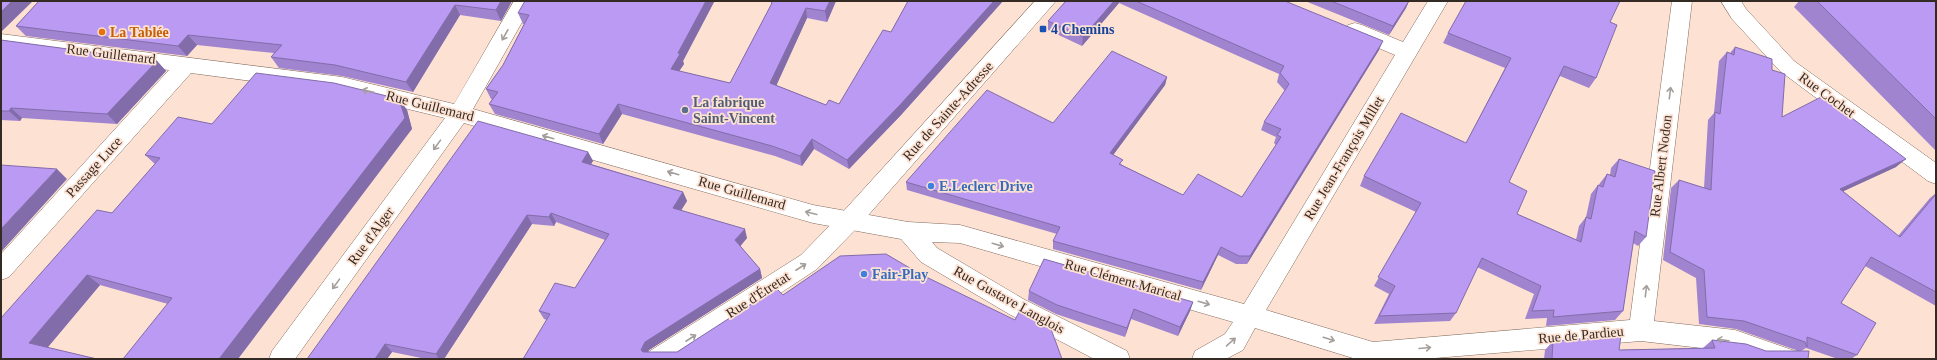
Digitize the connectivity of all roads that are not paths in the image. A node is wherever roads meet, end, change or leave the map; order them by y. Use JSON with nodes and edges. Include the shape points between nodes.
{"nodes":[{"id":1,"x":524,"y":1,"type":"edge"},
{"id":2,"x":1046,"y":1,"type":"edge"},
{"id":3,"x":1438,"y":1,"type":"edge"},
{"id":4,"x":1682,"y":1,"type":"edge"},
{"id":5,"x":1732,"y":1,"type":"edge"},
{"id":6,"x":1339,"y":24,"type":"edge"},
{"id":7,"x":22,"y":26,"type":"edge"},
{"id":8,"x":3,"y":43,"type":"edge"},
{"id":9,"x":1407,"y":52,"type":"junction"},
{"id":10,"x":187,"y":64,"type":"junction"},
{"id":11,"x":460,"y":113,"type":"junction"},
{"id":12,"x":1936,"y":175,"type":"edge"},
{"id":13,"x":849,"y":221,"type":"junction"},
{"id":14,"x":908,"y":231,"type":"junction"},
{"id":15,"x":1,"y":270,"type":"edge"},
{"id":16,"x":1250,"y":316,"type":"junction"},
{"id":17,"x":1641,"y":330,"type":"junction"},
{"id":18,"x":1382,"y":355,"type":"edge"},
{"id":19,"x":281,"y":359,"type":"edge"},
{"id":20,"x":659,"y":359,"type":"edge"},
{"id":21,"x":1118,"y":359,"type":"edge"},
{"id":22,"x":1204,"y":359,"type":"edge"},
{"id":23,"x":1786,"y":359,"type":"edge"}],
"edges":[{"from":1,"to":11,"type":"street","name":"Rue d'Alger","one_way":true},
{"from":2,"to":13,"type":"street","name":"Rue de Sainte-Adresse"},
{"from":3,"to":9,"type":"street","name":"Rue Jean-François Millet"},
{"from":17,"to":4,"type":"street","name":"Rue Albert Nodon","one_way":true},
{"from":5,"to":12,"type":"street","name":"Rue Cochet","via":[[1739,14],[1787,66]]},
{"from":6,"to":9,"type":"street"},
{"from":7,"to":8,"type":"street"},
{"from":8,"to":10,"type":"street","name":"Rue Guillemard"},
{"from":9,"to":16,"type":"street","name":"Rue Jean-François Millet"},
{"from":11,"to":10,"type":"street","name":"Rue Guillemard","one_way":true,"via":[[342,85]]},
{"from":10,"to":15,"type":"street","name":"Passage Luce"},
{"from":13,"to":11,"type":"street","name":"Rue Guillemard","one_way":true,"via":[[813,214]]},
{"from":11,"to":19,"type":"street","name":"Rue d'Alger","one_way":true},
{"from":13,"to":14,"type":"street","name":"Rue Clément Marical"},
{"from":20,"to":13,"type":"street","name":"Rue d'Étretat","one_way":true,"via":[[809,262]]},
{"from":14,"to":16,"type":"street","name":"Rue Clément Marical","one_way":true,"via":[[960,234]]},
{"from":14,"to":21,"type":"street","name":"Rue Gustave Langlois","via":[[929,255],[1017,307]]},
{"from":16,"to":18,"type":"street","name":"Rue Clément Marical","one_way":true},
{"from":22,"to":16,"type":"street","name":"Rue Jean-François Millet","one_way":true,"via":[[1234,342]]},
{"from":18,"to":17,"type":"street","name":"Rue de Pardieu","one_way":true},
{"from":23,"to":17,"type":"street","name":"Rue de Pardieu","one_way":true,"via":[[1735,341]]}]}
